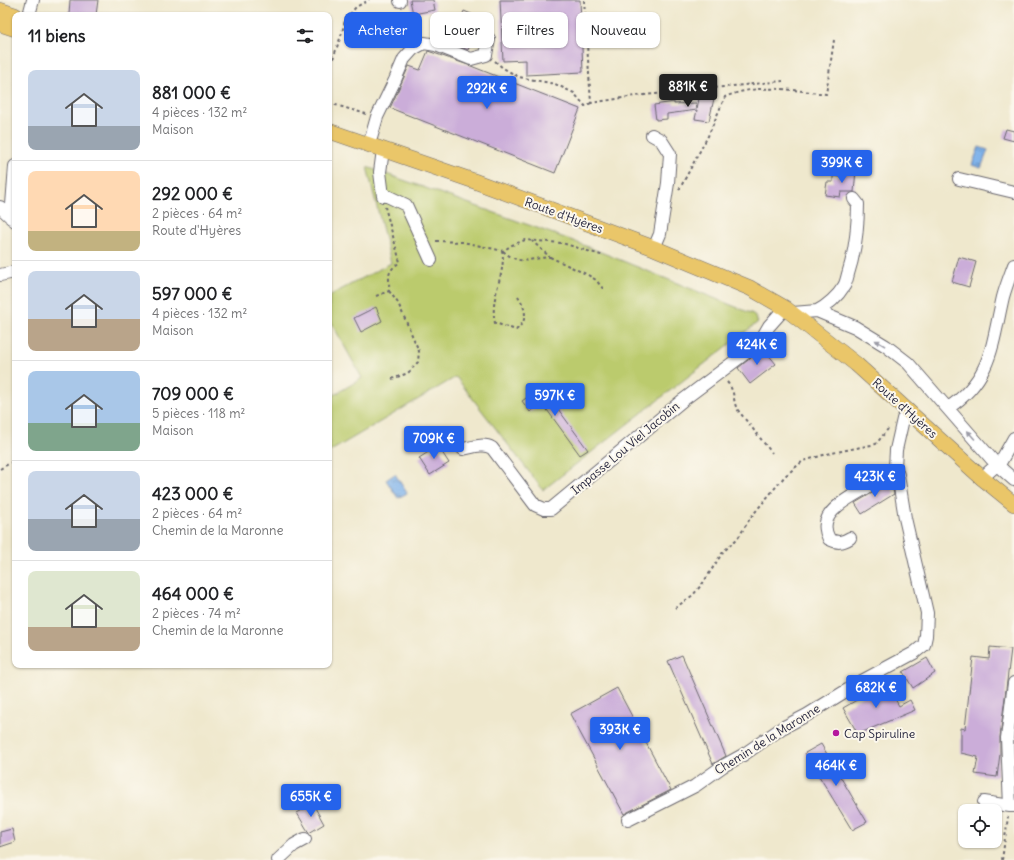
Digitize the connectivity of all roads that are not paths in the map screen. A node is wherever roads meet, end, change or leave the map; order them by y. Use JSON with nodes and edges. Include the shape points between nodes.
{"nodes":[{"id":1,"x":0,"y":10,"type":"edge"},
{"id":2,"x":12,"y":14,"type":"edge"},
{"id":3,"x":0,"y":24,"type":"edge"},
{"id":4,"x":12,"y":28,"type":"edge"},
{"id":5,"x":430,"y":44,"type":"edge"},
{"id":6,"x":444,"y":48,"type":"edge"},
{"id":7,"x":487,"y":48,"type":"edge"},
{"id":8,"x":332,"y":132,"type":"edge"},
{"id":9,"x":652,"y":134,"type":"dead end"},
{"id":10,"x":368,"y":145,"type":"junction"},
{"id":11,"x":383,"y":150,"type":"junction"},
{"id":12,"x":959,"y":179,"type":"dead end"},
{"id":13,"x":1014,"y":192,"type":"edge"},
{"id":14,"x":854,"y":199,"type":"dead end"},
{"id":15,"x":0,"y":207,"type":"edge"},
{"id":16,"x":12,"y":218,"type":"edge"},
{"id":17,"x":654,"y":248,"type":"junction"},
{"id":18,"x":431,"y":260,"type":"dead end"},
{"id":19,"x":1014,"y":265,"type":"edge"},
{"id":20,"x":12,"y":273,"type":"edge"},
{"id":21,"x":0,"y":275,"type":"edge"},
{"id":22,"x":789,"y":311,"type":"junction"},
{"id":23,"x":817,"y":311,"type":"junction"},
{"id":24,"x":948,"y":408,"type":"junction"},
{"id":25,"x":909,"y":411,"type":"junction"},
{"id":26,"x":1014,"y":438,"type":"edge"},
{"id":27,"x":464,"y":449,"type":"dead end"},
{"id":28,"x":996,"y":464,"type":"junction"},
{"id":29,"x":895,"y":467,"type":"junction"},
{"id":30,"x":982,"y":478,"type":"junction"},
{"id":31,"x":1014,"y":480,"type":"edge"},
{"id":32,"x":1014,"y":504,"type":"edge"},
{"id":33,"x":850,"y":538,"type":"dead end"},
{"id":34,"x":1014,"y":682,"type":"edge"},
{"id":35,"x":984,"y":802,"type":"dead end"},
{"id":36,"x":1012,"y":806,"type":"edge"},
{"id":37,"x":628,"y":820,"type":"dead end"},
{"id":38,"x":305,"y":839,"type":"dead end"},
{"id":39,"x":278,"y":860,"type":"edge"}],
"edges":[{"from":1,"to":2,"type":"main road"},
{"from":3,"to":4,"type":"main road"},
{"from":5,"to":10,"type":"street","via":[[424,42],[404,59],[377,117]]},
{"from":6,"to":7,"type":"street","via":[[471,58],[486,55]]},
{"from":8,"to":10,"type":"main road","name":"Route d'Hyères"},
{"from":9,"to":17,"type":"street","via":[[661,140],[670,154],[660,234]]},
{"from":10,"to":11,"type":"main road","name":"Route d'Hyères"},
{"from":11,"to":17,"type":"main road","name":"Route d'Hyères"},
{"from":11,"to":18,"type":"street","via":[[380,172],[383,195],[406,205]]},
{"from":12,"to":13,"type":"street"},
{"from":14,"to":23,"type":"street","via":[[858,204],[858,218],[845,286],[833,300]]},
{"from":15,"to":16,"type":"street"},
{"from":17,"to":22,"type":"main road","name":"Route d'Hyères","via":[[750,288]]},
{"from":19,"to":24,"type":"street","via":[[1004,295],[990,356],[980,377],[964,396]]},
{"from":20,"to":21,"type":"street"},
{"from":22,"to":23,"type":"street"},
{"from":22,"to":25,"type":"main road","name":"Route d'Hyères","via":[[856,364]]},
{"from":22,"to":27,"type":"street","name":"Impasse Lou Viel Jacobin","via":[[769,326],[751,349],[683,400],[551,509],[544,509],[535,504],[488,445]]},
{"from":24,"to":23,"type":"street","one_way":true,"via":[[908,363],[886,346],[855,327]]},
{"from":28,"to":24,"type":"street","one_way":true},
{"from":25,"to":29,"type":"street","name":"Chemin de la Maronne","via":[[903,419]]},
{"from":25,"to":30,"type":"main road","name":"Route d'Hyères"},
{"from":26,"to":28,"type":"street"},
{"from":28,"to":30,"type":"street"},
{"from":28,"to":31,"type":"street"},
{"from":29,"to":33,"type":"street","via":[[890,474],[834,509],[826,521],[825,529],[829,539],[844,542]]},
{"from":29,"to":37,"type":"street","name":"Chemin de la Maronne","via":[[927,613],[924,645],[782,728],[695,786]]},
{"from":30,"to":32,"type":"main road","name":"Route d'Hyères"},
{"from":34,"to":36,"type":"street","via":[[1007,738]]},
{"from":35,"to":36,"type":"street"},
{"from":38,"to":39,"type":"street","via":[[294,844]]}]}
